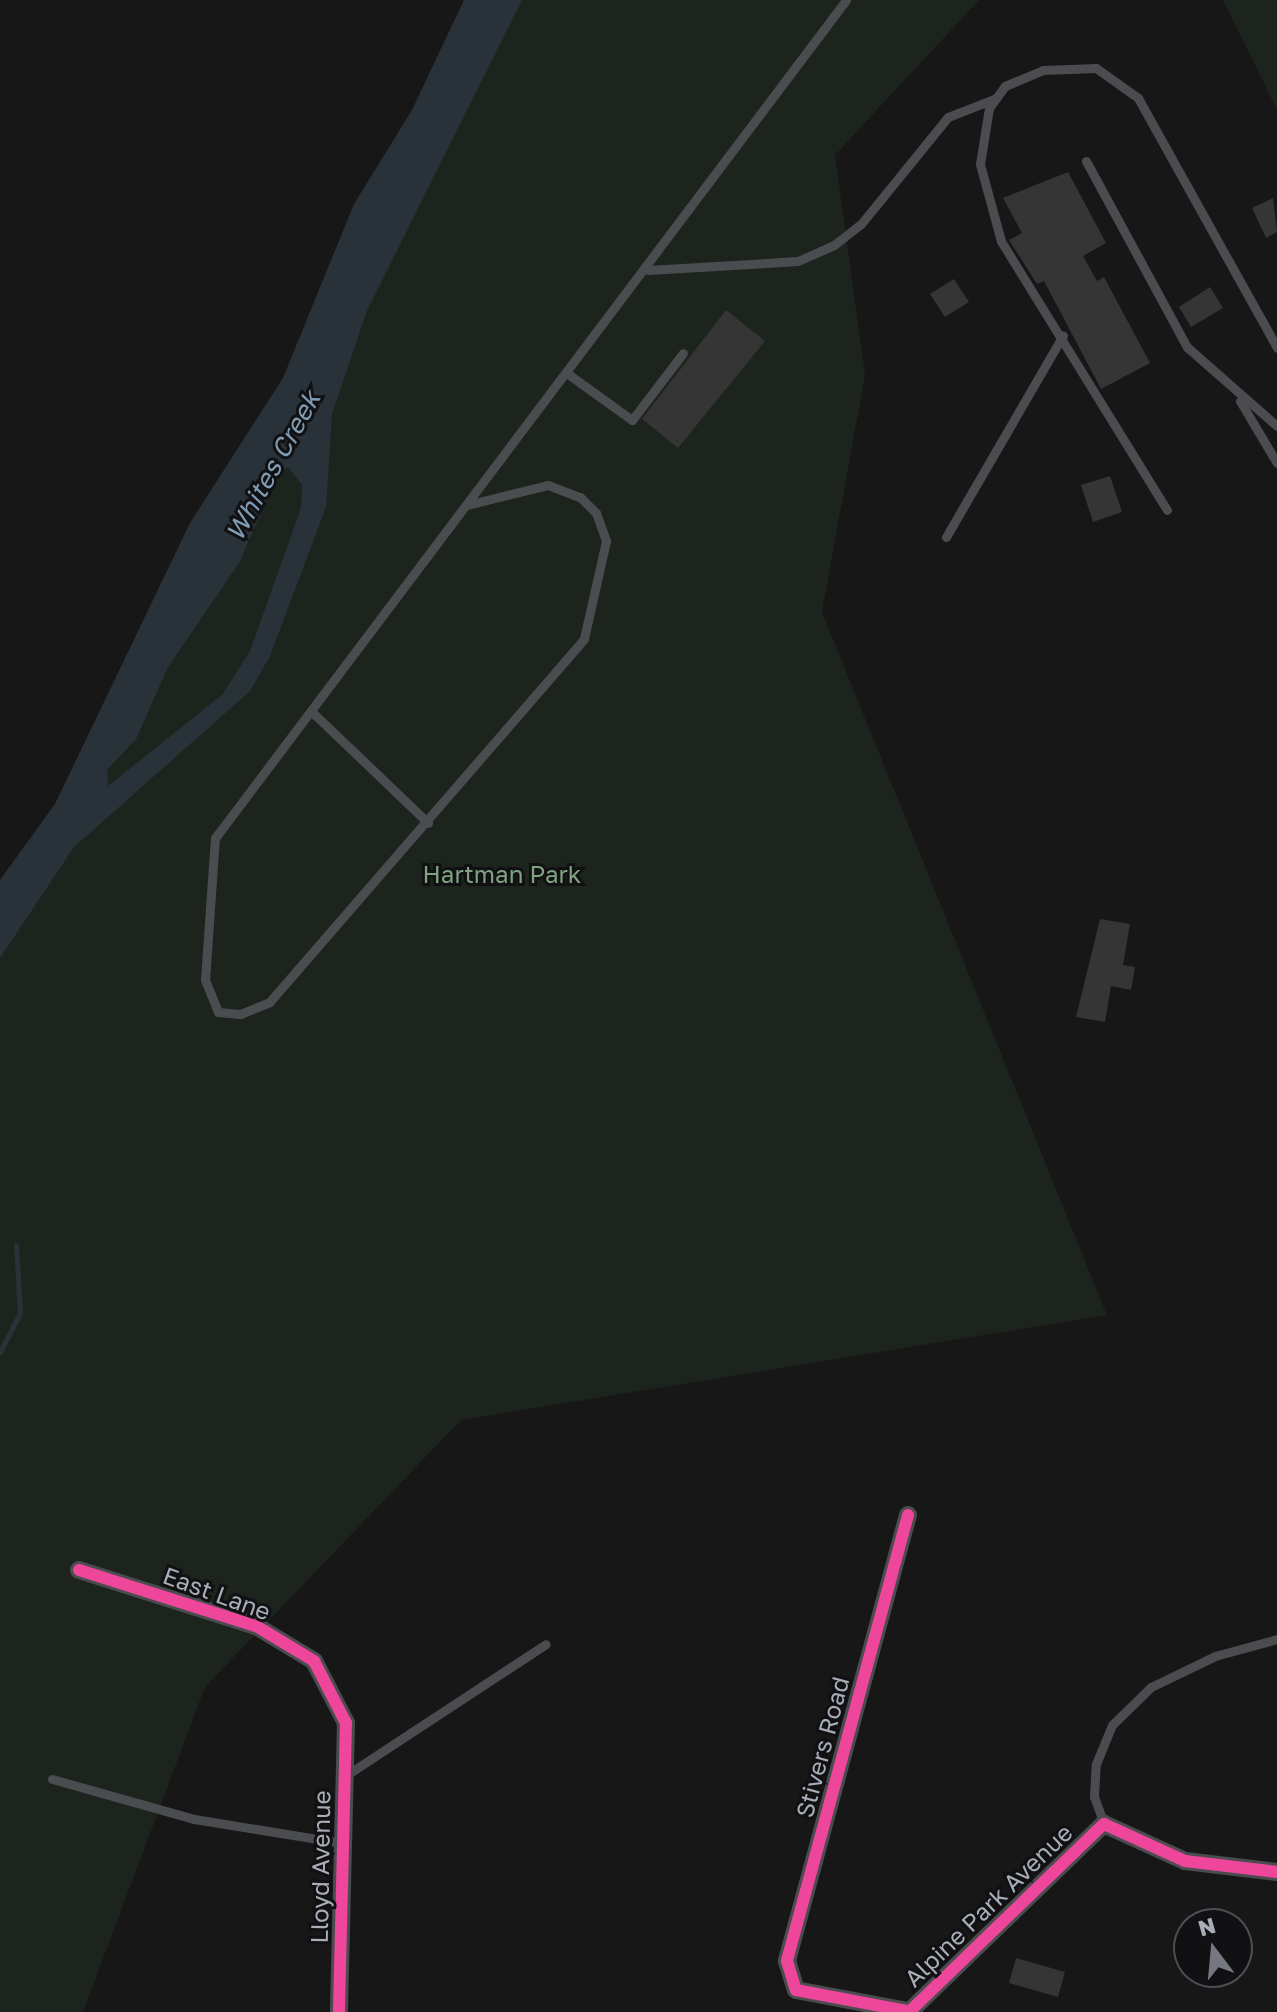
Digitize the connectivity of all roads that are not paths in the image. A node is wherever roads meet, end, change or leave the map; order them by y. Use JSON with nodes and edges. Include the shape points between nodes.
{"nodes":[{"id":1,"x":846,"y":0,"type":"edge"},
{"id":2,"x":994,"y":99,"type":"junction"},
{"id":3,"x":1086,"y":161,"type":"dead end"},
{"id":4,"x":648,"y":270,"type":"junction"},
{"id":5,"x":1063,"y":335,"type":"junction"},
{"id":6,"x":1277,"y":348,"type":"edge"},
{"id":7,"x":683,"y":353,"type":"dead end"},
{"id":8,"x":568,"y":374,"type":"junction"},
{"id":9,"x":1238,"y":398,"type":"junction"},
{"id":10,"x":1277,"y":426,"type":"edge"},
{"id":11,"x":1277,"y":463,"type":"edge"},
{"id":12,"x":467,"y":505,"type":"junction"},
{"id":13,"x":1167,"y":510,"type":"dead end"},
{"id":14,"x":946,"y":537,"type":"dead end"},
{"id":15,"x":311,"y":711,"type":"junction"},
{"id":16,"x":428,"y":823,"type":"junction"},
{"id":17,"x":908,"y":1515,"type":"dead end"},
{"id":18,"x":79,"y":1570,"type":"dead end"},
{"id":19,"x":1277,"y":1639,"type":"edge"},
{"id":20,"x":546,"y":1644,"type":"dead end"},
{"id":21,"x":346,"y":1723,"type":"joint"},
{"id":22,"x":345,"y":1776,"type":"junction"},
{"id":23,"x":52,"y":1779,"type":"dead end"},
{"id":24,"x":1104,"y":1824,"type":"junction"},
{"id":25,"x":343,"y":1843,"type":"junction"},
{"id":26,"x":1277,"y":1872,"type":"edge"},
{"id":27,"x":339,"y":2012,"type":"edge"},
{"id":28,"x":910,"y":2012,"type":"edge"}],
"edges":[{"from":1,"to":4,"type":"lane"},
{"from":2,"to":4,"type":"lane","via":[[948,117],[861,224],[834,245],[798,261]]},
{"from":2,"to":5,"type":"lane","via":[[980,164],[1001,241],[1032,299]]},
{"from":2,"to":6,"type":"lane","via":[[1005,86],[1043,70],[1096,68],[1116,77],[1163,136]]},
{"from":3,"to":9,"type":"lane","via":[[1187,347]]},
{"from":4,"to":8,"type":"lane"},
{"from":5,"to":13,"type":"lane"},
{"from":5,"to":14,"type":"lane"},
{"from":7,"to":8,"type":"lane","via":[[632,420]]},
{"from":8,"to":12,"type":"lane"},
{"from":9,"to":10,"type":"lane"},
{"from":9,"to":11,"type":"lane"},
{"from":12,"to":15,"type":"lane"},
{"from":12,"to":16,"type":"lane","via":[[520,489],[565,489],[596,513],[606,541],[584,639],[571,660]]},
{"from":15,"to":16,"type":"lane"},
{"from":15,"to":16,"type":"lane","via":[[215,838],[205,980],[210,1005],[240,1014],[270,1002]]},
{"from":17,"to":28,"type":"street","name":"Stivers Road","via":[[787,1961],[796,1990]]},
{"from":18,"to":21,"type":"street","name":"East Lane","via":[[256,1626],[314,1661]]},
{"from":19,"to":24,"type":"lane","via":[[1215,1656],[1151,1687],[1112,1725],[1096,1764],[1094,1797]]},
{"from":20,"to":22,"type":"lane"},
{"from":21,"to":22,"type":"street","name":"Lloyd Avenue"},
{"from":22,"to":25,"type":"street","name":"Lloyd Avenue"},
{"from":23,"to":25,"type":"lane","via":[[194,1819]]},
{"from":24,"to":26,"type":"street","name":"Alpine Park Avenue","via":[[1185,1861]]},
{"from":24,"to":28,"type":"street","name":"Alpine Park Avenue"},
{"from":25,"to":27,"type":"street","name":"Lloyd Avenue"}]}
